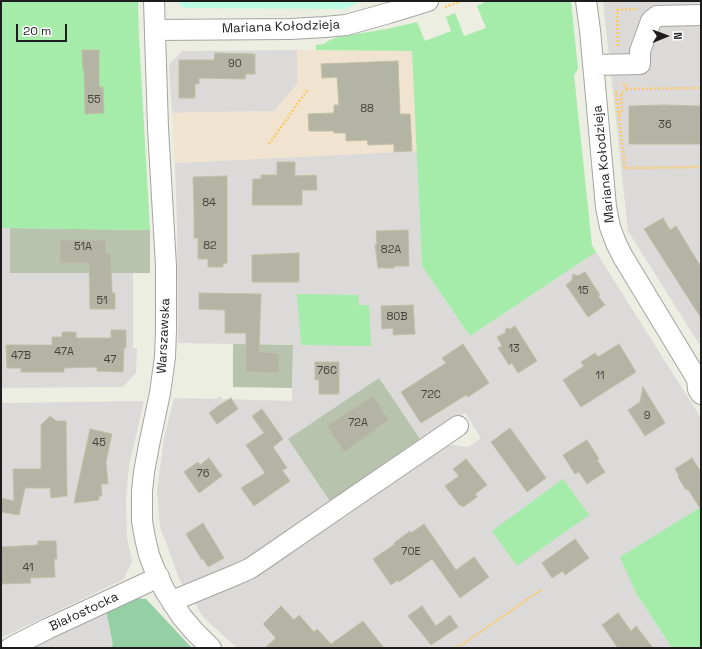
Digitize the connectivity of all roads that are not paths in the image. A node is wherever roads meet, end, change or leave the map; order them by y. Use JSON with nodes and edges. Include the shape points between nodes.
{"nodes":[{"id":1,"x":154,"y":1,"type":"edge"},
{"id":2,"x":427,"y":1,"type":"edge"},
{"id":3,"x":586,"y":1,"type":"edge"},
{"id":4,"x":701,"y":15,"type":"edge"},
{"id":5,"x":155,"y":30,"type":"junction"},
{"id":6,"x":593,"y":65,"type":"junction"},
{"id":7,"x":697,"y":372,"type":"edge"},
{"id":8,"x":458,"y":426,"type":"dead end"},
{"id":9,"x":159,"y":577,"type":"junction"},
{"id":10,"x":173,"y":604,"type":"junction"},
{"id":11,"x":10,"y":648,"type":"edge"},
{"id":12,"x":211,"y":648,"type":"edge"}],
"edges":[{"from":1,"to":5,"type":"street","name":"Warszawska"},
{"from":2,"to":5,"type":"street","name":"Mariana Kołodzieja","via":[[346,25],[290,29]]},
{"from":3,"to":6,"type":"street","name":"Mariana Kołodzieja"},
{"from":4,"to":6,"type":"street","via":[[657,16],[651,21],[640,51],[640,64]]},
{"from":5,"to":9,"type":"street","name":"Warszawska","via":[[166,330],[160,393],[144,472],[142,521],[149,555]]},
{"from":6,"to":7,"type":"street","name":"Mariana Kołodzieja","via":[[610,227],[623,257]]},
{"from":8,"to":10,"type":"street","via":[[249,569],[182,597]]},
{"from":9,"to":10,"type":"street","name":"Warszawska"},
{"from":9,"to":11,"type":"street","name":"Białostocka"},
{"from":10,"to":12,"type":"street","name":"Warszawska"}]}
